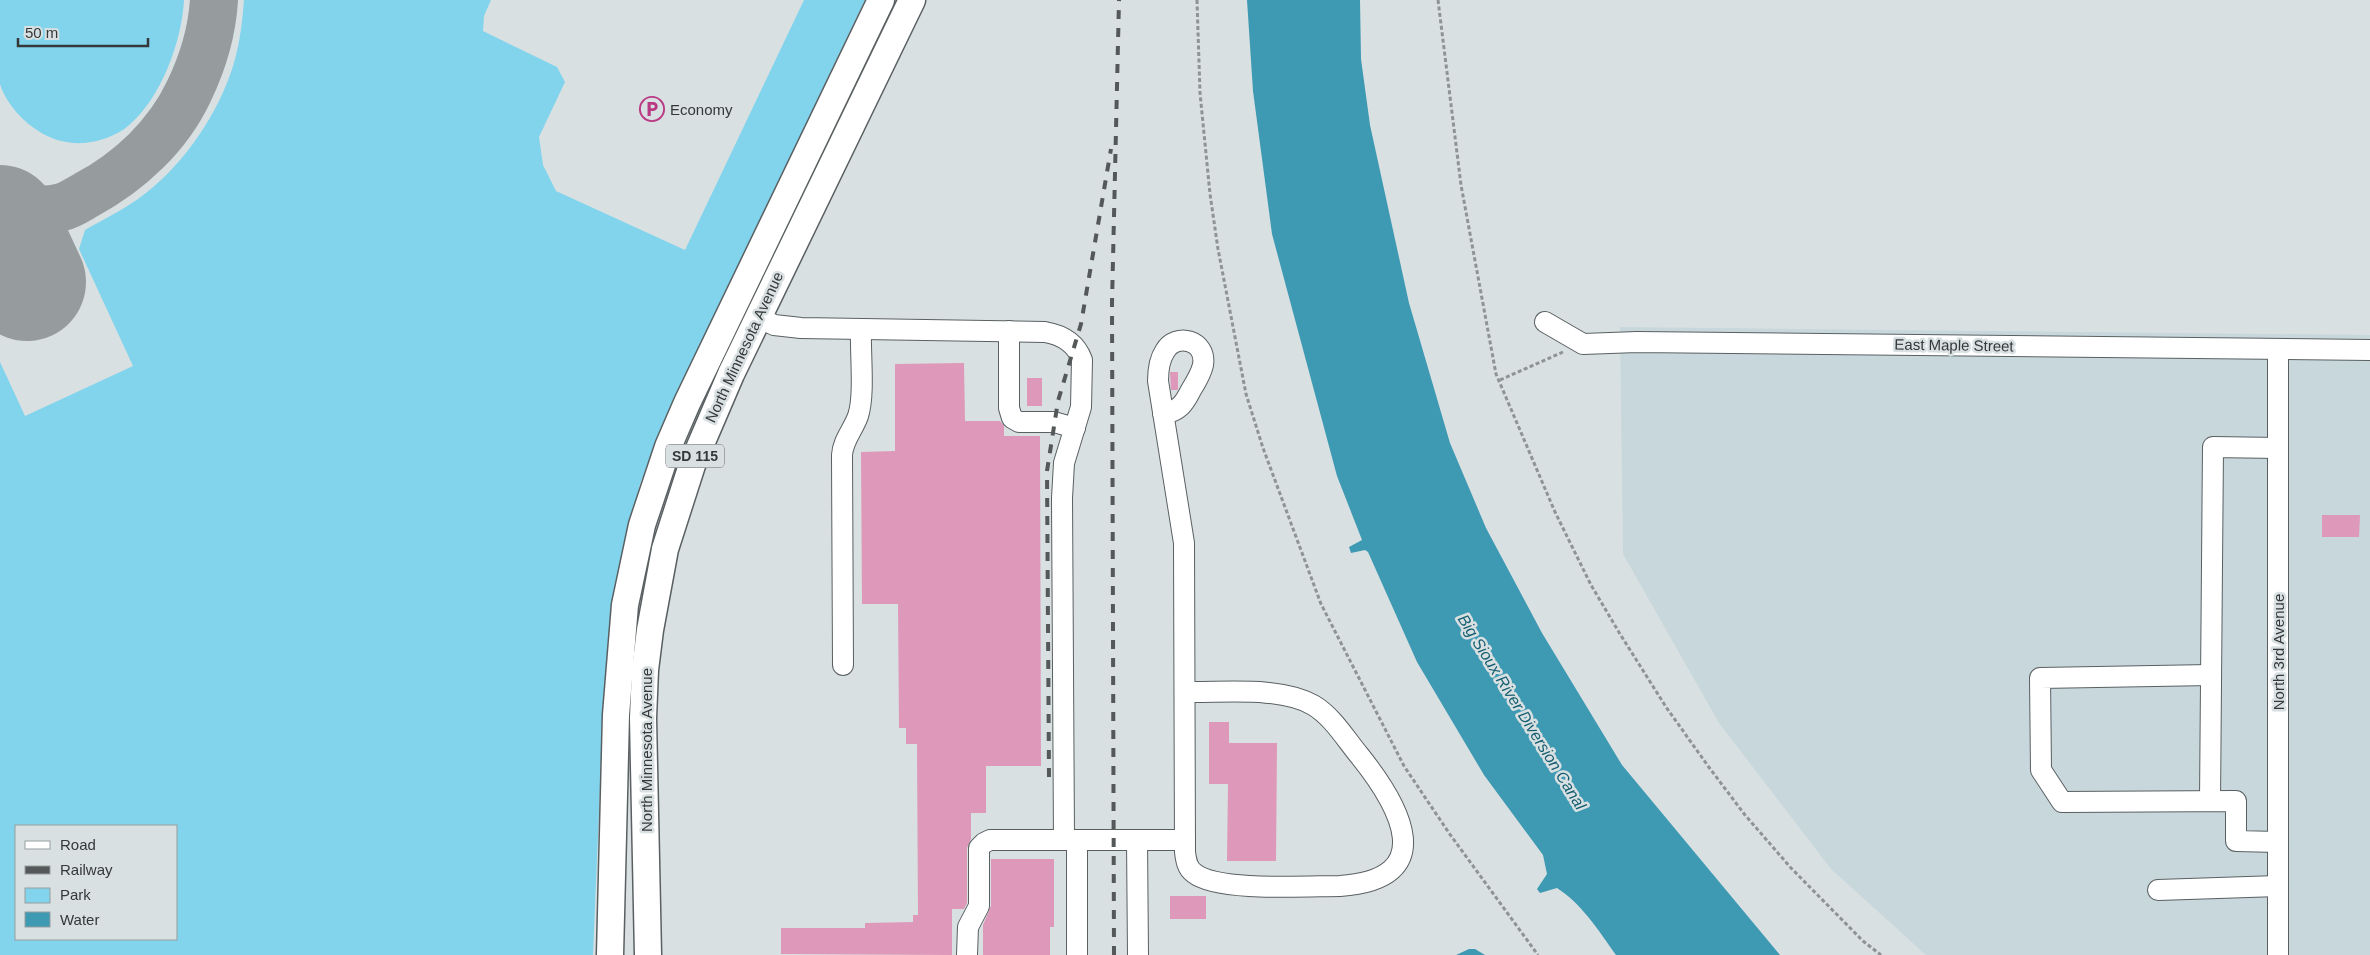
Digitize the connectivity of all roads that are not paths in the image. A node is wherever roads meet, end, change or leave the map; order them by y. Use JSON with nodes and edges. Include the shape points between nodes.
{"nodes":[{"id":1,"x":881,"y":0,"type":"edge"},
{"id":2,"x":912,"y":0,"type":"edge"},
{"id":3,"x":758,"y":318,"type":"junction"},
{"id":4,"x":1545,"y":322,"type":"dead end"},
{"id":5,"x":861,"y":329,"type":"junction"},
{"id":6,"x":1010,"y":331,"type":"junction"},
{"id":7,"x":2278,"y":349,"type":"junction"},
{"id":8,"x":2370,"y":350,"type":"edge"},
{"id":9,"x":1163,"y":414,"type":"dead end"},
{"id":10,"x":1075,"y":428,"type":"junction"},
{"id":11,"x":2278,"y":448,"type":"junction"},
{"id":12,"x":843,"y":665,"type":"dead end"},
{"id":13,"x":2211,"y":675,"type":"junction"},
{"id":14,"x":1185,"y":692,"type":"junction"},
{"id":15,"x":2210,"y":801,"type":"junction"},
{"id":16,"x":1071,"y":840,"type":"junction"},
{"id":17,"x":1137,"y":840,"type":"junction"},
{"id":18,"x":1185,"y":840,"type":"junction"},
{"id":19,"x":2278,"y":842,"type":"junction"},
{"id":20,"x":2278,"y":886,"type":"junction"},
{"id":21,"x":2158,"y":890,"type":"dead end"},
{"id":22,"x":610,"y":955,"type":"edge"},
{"id":23,"x":648,"y":955,"type":"edge"},
{"id":24,"x":967,"y":955,"type":"edge"},
{"id":25,"x":1077,"y":955,"type":"edge"},
{"id":26,"x":1138,"y":955,"type":"edge"},
{"id":27,"x":2278,"y":955,"type":"edge"}],
"edges":[{"from":1,"to":22,"type":"main road","name":"North Minnesota Avenue","number":"SD 115","via":[[687,403],[668,447],[642,526],[625,605],[618,675]]},
{"from":2,"to":3,"type":"main road","name":"North Minnesota Avenue","number":"SD 115"},
{"from":3,"to":5,"type":"street","via":[[783,327]]},
{"from":3,"to":23,"type":"main road","name":"North Minnesota Avenue","number":"SD 115","via":[[727,381],[692,466],[665,549],[656,590],[645,670],[643,718]]},
{"from":4,"to":7,"type":"street","name":"East Maple Street","via":[[1583,344]]},
{"from":5,"to":6,"type":"street"},
{"from":5,"to":12,"type":"street","via":[[858,416],[842,455]]},
{"from":6,"to":10,"type":"street","via":[[1012,418],[1019,422],[1054,422]]},
{"from":6,"to":10,"type":"street","via":[[1056,334],[1080,353],[1081,407]]},
{"from":7,"to":8,"type":"street","name":"East Maple Street"},
{"from":7,"to":11,"type":"street","name":"North 3rd Avenue"},
{"from":9,"to":14,"type":"street","via":[[1184,543]]},
{"from":10,"to":16,"type":"street","via":[[1064,463],[1062,498]]},
{"from":11,"to":13,"type":"street","via":[[2212,447]]},
{"from":11,"to":19,"type":"street","name":"North 3rd Avenue"},
{"from":13,"to":15,"type":"street"},
{"from":13,"to":15,"type":"street","via":[[2040,678],[2041,770],[2062,802]]},
{"from":14,"to":18,"type":"street"},
{"from":14,"to":18,"type":"street","via":[[1276,694],[1314,706],[1331,720],[1375,775],[1390,799],[1403,834],[1398,864],[1389,873],[1356,885],[1340,886],[1215,882],[1189,868]]},
{"from":15,"to":19,"type":"street","via":[[2236,801],[2236,841]]},
{"from":16,"to":17,"type":"street"},
{"from":16,"to":24,"type":"street","via":[[990,840],[979,848],[979,906],[968,927]]},
{"from":16,"to":25,"type":"street"},
{"from":17,"to":18,"type":"street"},
{"from":17,"to":26,"type":"street"},
{"from":19,"to":20,"type":"street","name":"North 3rd Avenue"},
{"from":20,"to":21,"type":"street"},
{"from":20,"to":27,"type":"street","name":"North 3rd Avenue"}]}
